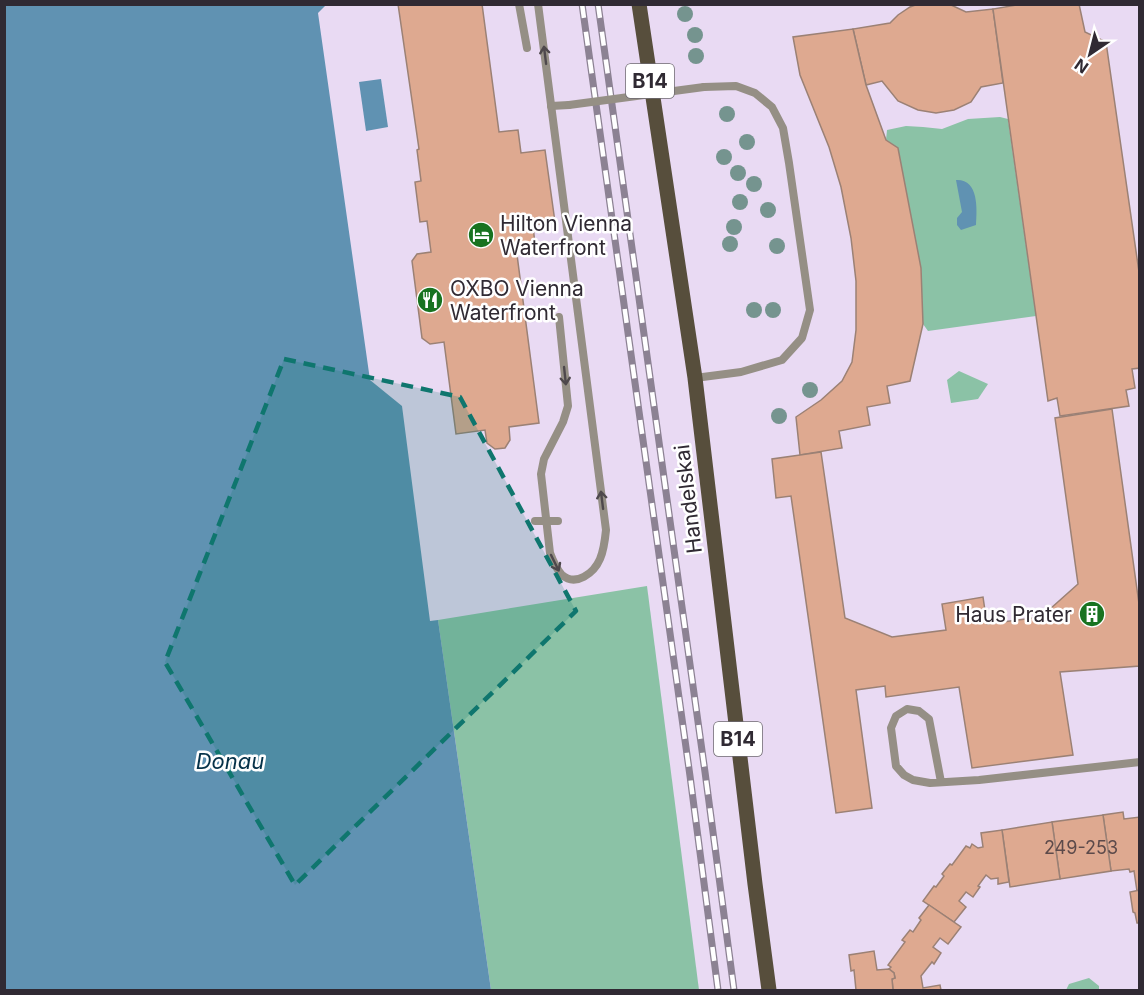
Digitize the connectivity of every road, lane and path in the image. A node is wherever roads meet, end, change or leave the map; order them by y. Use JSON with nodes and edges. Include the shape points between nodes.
{"nodes":[{"id":1,"x":519,"y":4,"type":"edge"},
{"id":2,"x":538,"y":4,"type":"edge"},
{"id":3,"x":639,"y":4,"type":"edge"},
{"id":4,"x":527,"y":48,"type":"dead end"},
{"id":5,"x":551,"y":106,"type":"junction"},
{"id":6,"x":559,"y":317,"type":"dead end"},
{"id":7,"x":694,"y":378,"type":"junction"},
{"id":8,"x":535,"y":521,"type":"dead end"},
{"id":9,"x":546,"y":521,"type":"junction"},
{"id":10,"x":558,"y":522,"type":"dead end"},
{"id":11,"x":1140,"y":762,"type":"edge"},
{"id":12,"x":940,"y":782,"type":"junction"},
{"id":13,"x":769,"y":990,"type":"edge"}],
"edges":[{"from":1,"to":4,"type":"lane"},
{"from":5,"to":2,"type":"lane","one_way":true},
{"from":3,"to":7,"type":"main road","name":"Handelskai","number":"B14"},
{"from":5,"to":7,"type":"lane","bridge":true,"via":[[736,86],[755,93],[772,107],[783,128],[810,310],[802,338],[782,360],[741,372]]},
{"from":9,"to":5,"type":"lane","one_way":true,"via":[[550,554],[561,574],[576,579],[591,573],[600,559],[606,530]]},
{"from":6,"to":9,"type":"lane","one_way":true,"via":[[568,406],[541,474]]},
{"from":7,"to":13,"type":"main road","name":"Handelskai","number":"B14"},
{"from":8,"to":9,"type":"lane"},
{"from":9,"to":10,"type":"lane"},
{"from":11,"to":12,"type":"lane"},
{"from":12,"to":12,"type":"lane","via":[[913,780],[896,766],[891,728],[896,716],[907,709],[930,719]]}]}
